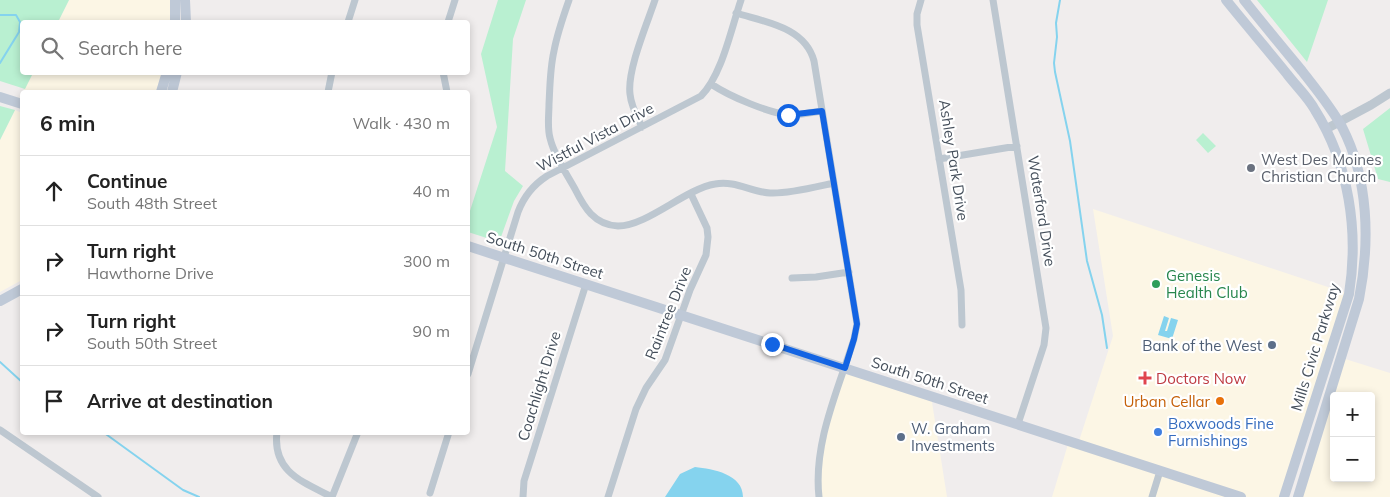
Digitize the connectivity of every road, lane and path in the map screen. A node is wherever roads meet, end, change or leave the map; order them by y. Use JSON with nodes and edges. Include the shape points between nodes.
{"nodes":[{"id":1,"x":175,"y":0,"type":"edge"},
{"id":2,"x":185,"y":0,"type":"edge"},
{"id":3,"x":355,"y":0,"type":"edge"},
{"id":4,"x":455,"y":0,"type":"edge"},
{"id":5,"x":569,"y":0,"type":"edge"},
{"id":6,"x":655,"y":0,"type":"edge"},
{"id":7,"x":741,"y":0,"type":"edge"},
{"id":8,"x":921,"y":0,"type":"edge"},
{"id":9,"x":993,"y":0,"type":"edge"},
{"id":10,"x":1226,"y":0,"type":"edge"},
{"id":11,"x":1244,"y":0,"type":"edge"},
{"id":12,"x":736,"y":13,"type":"junction"},
{"id":13,"x":175,"y":20,"type":"edge"},
{"id":14,"x":186,"y":20,"type":"edge"},
{"id":15,"x":349,"y":20,"type":"edge"},
{"id":16,"x":449,"y":20,"type":"edge"},
{"id":17,"x":166,"y":75,"type":"edge"},
{"id":18,"x":177,"y":75,"type":"edge"},
{"id":19,"x":444,"y":75,"type":"edge"},
{"id":20,"x":331,"y":76,"type":"edge"},
{"id":21,"x":711,"y":84,"type":"junction"},
{"id":22,"x":162,"y":90,"type":"edge"},
{"id":23,"x":173,"y":90,"type":"edge"},
{"id":24,"x":328,"y":90,"type":"edge"},
{"id":25,"x":447,"y":90,"type":"edge"},
{"id":26,"x":1390,"y":93,"type":"edge"},
{"id":27,"x":0,"y":97,"type":"edge"},
{"id":28,"x":20,"y":103,"type":"edge"},
{"id":29,"x":822,"y":111,"type":"junction"},
{"id":30,"x":1338,"y":121,"type":"junction"},
{"id":31,"x":642,"y":127,"type":"junction"},
{"id":32,"x":1326,"y":128,"type":"junction"},
{"id":33,"x":1017,"y":146,"type":"junction"},
{"id":34,"x":939,"y":159,"type":"junction"},
{"id":35,"x":564,"y":167,"type":"junction"},
{"id":36,"x":834,"y":184,"type":"junction"},
{"id":37,"x":691,"y":194,"type":"junction"},
{"id":38,"x":470,"y":247,"type":"edge"},
{"id":39,"x":504,"y":258,"type":"junction"},
{"id":40,"x":849,"y":272,"type":"junction"},
{"id":41,"x":792,"y":278,"type":"dead end"},
{"id":42,"x":586,"y":284,"type":"junction"},
{"id":43,"x":20,"y":290,"type":"edge"},
{"id":44,"x":0,"y":301,"type":"edge"},
{"id":45,"x":681,"y":315,"type":"junction"},
{"id":46,"x":962,"y":325,"type":"dead end"},
{"id":47,"x":470,"y":368,"type":"edge"},
{"id":48,"x":845,"y":368,"type":"junction"},
{"id":49,"x":1018,"y":424,"type":"junction"},
{"id":50,"x":0,"y":430,"type":"edge"},
{"id":51,"x":276,"y":435,"type":"edge"},
{"id":52,"x":357,"y":435,"type":"edge"},
{"id":53,"x":448,"y":435,"type":"edge"},
{"id":54,"x":1160,"y":471,"type":"junction"},
{"id":55,"x":430,"y":492,"type":"dead end"},
{"id":56,"x":98,"y":497,"type":"edge"},
{"id":57,"x":332,"y":497,"type":"edge"},
{"id":58,"x":523,"y":497,"type":"edge"},
{"id":59,"x":608,"y":497,"type":"edge"},
{"id":60,"x":819,"y":497,"type":"edge"},
{"id":61,"x":1152,"y":497,"type":"edge"},
{"id":62,"x":1241,"y":497,"type":"edge"},
{"id":63,"x":1284,"y":497,"type":"edge"},
{"id":64,"x":1298,"y":497,"type":"edge"}],
"edges":[{"from":1,"to":13,"type":"main road"},
{"from":2,"to":14,"type":"main road"},
{"from":3,"to":15,"type":"street"},
{"from":4,"to":16,"type":"street"},
{"from":5,"to":35,"type":"street","via":[[554,48],[548,126]]},
{"from":6,"to":31,"type":"street","via":[[630,78],[632,105]]},
{"from":7,"to":12,"type":"street","name":"Wistful Vista Drive"},
{"from":8,"to":34,"type":"street","name":"Ashley Park Drive","via":[[917,21]]},
{"from":9,"to":33,"type":"street","name":"Waterford Drive"},
{"from":10,"to":32,"type":"main road","name":"Mills Civic Parkway","via":[[1315,108]]},
{"from":11,"to":30,"type":"main road","name":"Mills Civic Parkway","via":[[1328,104]]},
{"from":12,"to":21,"type":"street","name":"Wistful Vista Drive"},
{"from":12,"to":29,"type":"street","via":[[792,32],[804,41],[812,55]]},
{"from":17,"to":22,"type":"main road"},
{"from":18,"to":23,"type":"main road"},
{"from":19,"to":25,"type":"street"},
{"from":20,"to":24,"type":"street"},
{"from":21,"to":29,"type":"street","via":[[729,96],[780,113],[793,115]]},
{"from":21,"to":31,"type":"street","name":"Wistful Vista Drive","via":[[701,96]]},
{"from":26,"to":30,"type":"street"},
{"from":27,"to":28,"type":"main road"},
{"from":29,"to":36,"type":"street"},
{"from":30,"to":32,"type":"street"},
{"from":30,"to":64,"type":"main road","name":"Mills Civic Parkway","via":[[1350,146],[1361,185],[1366,223],[1364,265],[1354,317]]},
{"from":31,"to":35,"type":"street","name":"Wistful Vista Drive"},
{"from":32,"to":63,"type":"main road","name":"Mills Civic Parkway","via":[[1347,188],[1353,243],[1352,274],[1349,294]]},
{"from":33,"to":34,"type":"street"},
{"from":33,"to":49,"type":"street","name":"Waterford Drive","via":[[1046,328],[1044,345]]},
{"from":34,"to":46,"type":"street","name":"Ashley Park Drive","via":[[961,290]]},
{"from":35,"to":37,"type":"street","via":[[586,209],[611,225],[634,223]]},
{"from":35,"to":39,"type":"street","name":"Wistful Vista Drive","via":[[539,181],[526,195]]},
{"from":36,"to":37,"type":"street","via":[[768,193],[724,182]]},
{"from":36,"to":40,"type":"street"},
{"from":37,"to":45,"type":"street","name":"Raintree Drive","via":[[707,228],[708,247]]},
{"from":38,"to":39,"type":"main road","name":"South 50th Street"},
{"from":39,"to":42,"type":"main road","name":"South 50th Street"},
{"from":39,"to":47,"type":"street","name":"Wistful Vista Drive"},
{"from":40,"to":41,"type":"street"},
{"from":40,"to":48,"type":"street","via":[[857,324]]},
{"from":42,"to":45,"type":"main road","name":"South 50th Street"},
{"from":42,"to":58,"type":"street","name":"Coachlight Drive","via":[[523,483]]},
{"from":43,"to":44,"type":"main road"},
{"from":45,"to":48,"type":"main road","name":"South 50th Street"},
{"from":45,"to":59,"type":"street","name":"Raintree Drive","via":[[665,360],[636,409]]},
{"from":48,"to":49,"type":"main road","name":"South 50th Street"},
{"from":48,"to":60,"type":"street","via":[[821,443]]},
{"from":49,"to":54,"type":"main road","name":"South 50th Street"},
{"from":50,"to":56,"type":"street"},
{"from":51,"to":57,"type":"street","via":[[278,453],[286,468],[296,479]]},
{"from":52,"to":57,"type":"street"},
{"from":53,"to":55,"type":"street"},
{"from":54,"to":61,"type":"street"},
{"from":54,"to":62,"type":"main road","name":"South 50th Street"}]}
